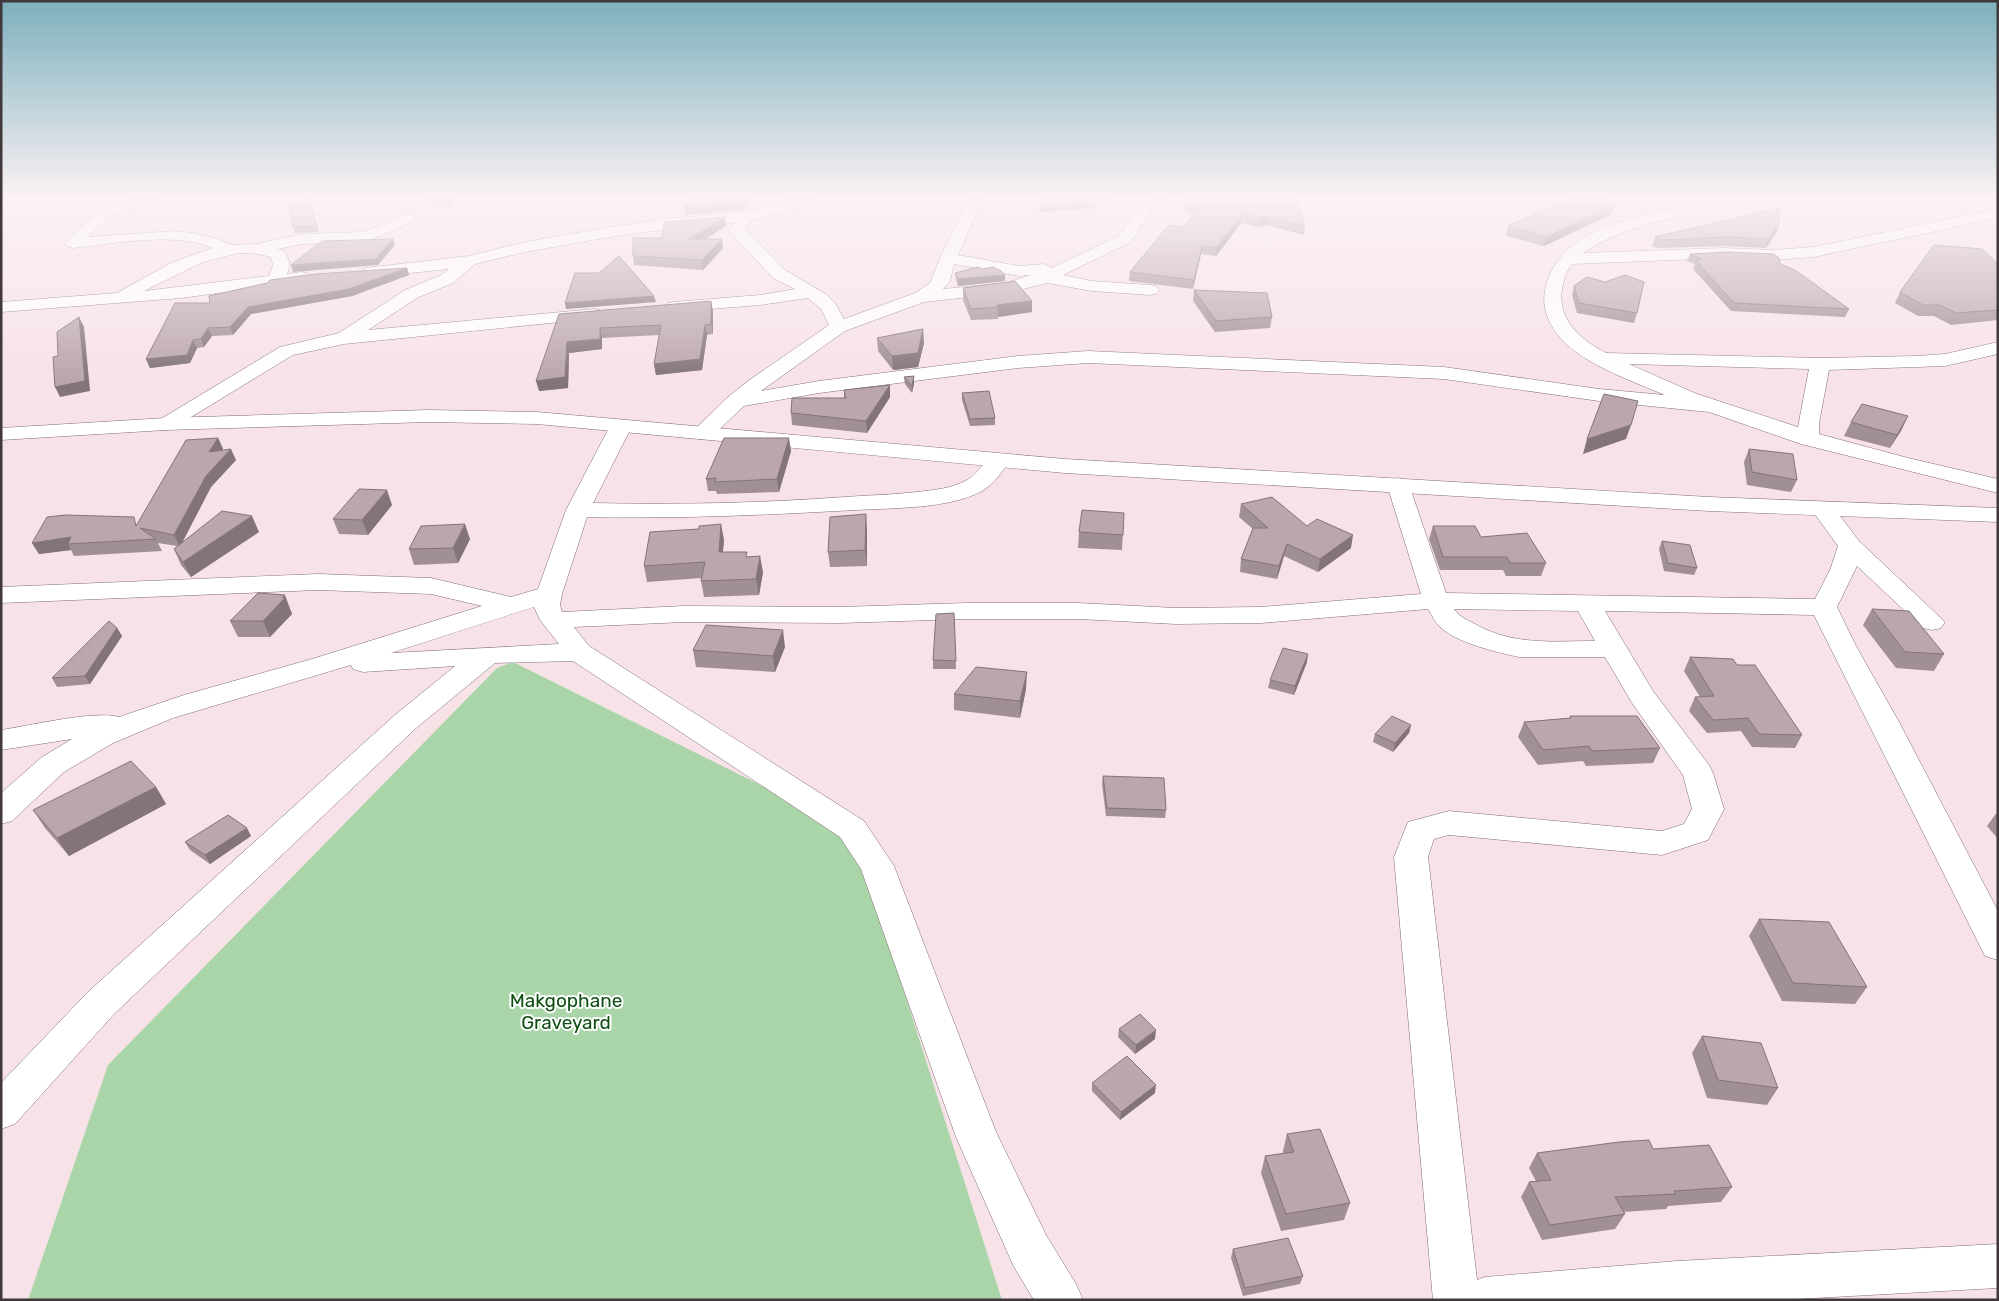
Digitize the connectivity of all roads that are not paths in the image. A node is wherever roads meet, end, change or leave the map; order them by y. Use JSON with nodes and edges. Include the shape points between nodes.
{"nodes":[{"id":1,"x":1567,"y":259,"type":"edge"},
{"id":2,"x":188,"y":260,"type":"edge"},
{"id":3,"x":282,"y":260,"type":"edge"},
{"id":4,"x":478,"y":260,"type":"edge"},
{"id":5,"x":767,"y":260,"type":"edge"},
{"id":6,"x":947,"y":260,"type":"edge"},
{"id":7,"x":957,"y":260,"type":"edge"},
{"id":8,"x":1081,"y":260,"type":"edge"},
{"id":9,"x":469,"y":262,"type":"junction"},
{"id":10,"x":1066,"y":267,"type":"junction"},
{"id":11,"x":1019,"y":271,"type":"junction"},
{"id":12,"x":358,"y":273,"type":"edge"},
{"id":13,"x":318,"y":275,"type":"edge"},
{"id":14,"x":1044,"y":278,"type":"junction"},
{"id":15,"x":274,"y":282,"type":"junction"},
{"id":16,"x":1150,"y":290,"type":"dead end"},
{"id":17,"x":812,"y":292,"type":"junction"},
{"id":18,"x":921,"y":296,"type":"junction"},
{"id":19,"x":116,"y":299,"type":"junction"},
{"id":20,"x":1,"y":307,"type":"edge"},
{"id":21,"x":654,"y":309,"type":"edge"},
{"id":22,"x":615,"y":313,"type":"edge"},
{"id":23,"x":839,"y":326,"type":"junction"},
{"id":24,"x":344,"y":338,"type":"junction"},
{"id":25,"x":1998,"y":348,"type":"edge"},
{"id":26,"x":1602,"y":358,"type":"junction"},
{"id":27,"x":1820,"y":364,"type":"junction"},
{"id":28,"x":772,"y":372,"type":"junction"},
{"id":29,"x":819,"y":387,"type":"junction"},
{"id":30,"x":736,"y":401,"type":"junction"},
{"id":31,"x":1710,"y":406,"type":"junction"},
{"id":32,"x":166,"y":424,"type":"junction"},
{"id":33,"x":621,"y":426,"type":"junction"},
{"id":34,"x":702,"y":433,"type":"junction"},
{"id":35,"x":1,"y":434,"type":"edge"},
{"id":36,"x":1809,"y":439,"type":"junction"},
{"id":37,"x":999,"y":460,"type":"junction"},
{"id":38,"x":1398,"y":485,"type":"junction"},
{"id":39,"x":1998,"y":486,"type":"edge"},
{"id":40,"x":1823,"y":509,"type":"junction"},
{"id":41,"x":578,"y":510,"type":"junction"},
{"id":42,"x":1998,"y":515,"type":"edge"},
{"id":43,"x":1850,"y":546,"type":"junction"},
{"id":44,"x":549,"y":594,"type":"junction"},
{"id":45,"x":1,"y":595,"type":"edge"},
{"id":46,"x":1436,"y":601,"type":"junction"},
{"id":47,"x":1586,"y":602,"type":"junction"},
{"id":48,"x":510,"y":605,"type":"junction"},
{"id":49,"x":1824,"y":607,"type":"junction"},
{"id":50,"x":553,"y":620,"type":"junction"},
{"id":51,"x":1932,"y":622,"type":"dead end"},
{"id":52,"x":1614,"y":649,"type":"junction"},
{"id":53,"x":580,"y":652,"type":"junction"},
{"id":54,"x":488,"y":655,"type":"junction"},
{"id":55,"x":321,"y":665,"type":"junction"},
{"id":56,"x":125,"y":725,"type":"junction"},
{"id":57,"x":1,"y":740,"type":"edge"},
{"id":58,"x":1,"y":813,"type":"edge"},
{"id":59,"x":1998,"y":946,"type":"edge"},
{"id":60,"x":1,"y":1111,"type":"edge"},
{"id":61,"x":1998,"y":1266,"type":"edge"},
{"id":62,"x":1060,"y":1300,"type":"edge"},
{"id":63,"x":1456,"y":1300,"type":"edge"},
{"id":64,"x":1485,"y":1300,"type":"edge"}],
"edges":[{"from":1,"to":26,"type":"street","via":[[1556,274],[1552,304],[1562,327],[1572,338]]},
{"from":2,"to":19,"type":"street"},
{"from":3,"to":15,"type":"street","via":[[283,269]]},
{"from":4,"to":9,"type":"street"},
{"from":5,"to":17,"type":"street","via":[[780,274]]},
{"from":6,"to":18,"type":"street","via":[[941,281]]},
{"from":7,"to":11,"type":"street"},
{"from":8,"to":10,"type":"street"},
{"from":9,"to":12,"type":"street"},
{"from":9,"to":24,"type":"street","via":[[447,279],[397,302]]},
{"from":10,"to":11,"type":"street"},
{"from":10,"to":14,"type":"street"},
{"from":11,"to":14,"type":"street"},
{"from":13,"to":15,"type":"street"},
{"from":14,"to":16,"type":"street","via":[[1092,286]]},
{"from":14,"to":18,"type":"street","via":[[1007,288]]},
{"from":15,"to":19,"type":"street"},
{"from":17,"to":21,"type":"street"},
{"from":17,"to":23,"type":"street","via":[[828,307]]},
{"from":18,"to":23,"type":"street"},
{"from":19,"to":20,"type":"street"},
{"from":22,"to":24,"type":"street"},
{"from":23,"to":28,"type":"street"},
{"from":24,"to":32,"type":"street","via":[[288,352]]},
{"from":25,"to":27,"type":"street","via":[[1945,360]]},
{"from":26,"to":27,"type":"street"},
{"from":26,"to":31,"type":"street"},
{"from":27,"to":36,"type":"street","via":[[1808,423]]},
{"from":28,"to":29,"type":"street"},
{"from":28,"to":30,"type":"street"},
{"from":29,"to":30,"type":"street"},
{"from":29,"to":31,"type":"street","via":[[1088,356],[1444,374]]},
{"from":30,"to":34,"type":"street"},
{"from":31,"to":36,"type":"street"},
{"from":32,"to":33,"type":"street","via":[[480,416]]},
{"from":32,"to":35,"type":"street"},
{"from":33,"to":34,"type":"street"},
{"from":33,"to":41,"type":"street"},
{"from":34,"to":37,"type":"street"},
{"from":36,"to":39,"type":"street"},
{"from":37,"to":38,"type":"street"},
{"from":37,"to":41,"type":"street","via":[[984,480],[971,488],[915,499],[772,510]]},
{"from":38,"to":40,"type":"street"},
{"from":38,"to":46,"type":"street"},
{"from":40,"to":42,"type":"street"},
{"from":40,"to":43,"type":"street"},
{"from":41,"to":44,"type":"street"},
{"from":43,"to":49,"type":"street","via":[[1848,561]]},
{"from":43,"to":51,"type":"street"},
{"from":44,"to":48,"type":"street"},
{"from":44,"to":50,"type":"street","via":[[547,605]]},
{"from":45,"to":48,"type":"street","via":[[318,582],[431,586]]},
{"from":46,"to":47,"type":"street"},
{"from":46,"to":50,"type":"street","via":[[1261,615],[966,611],[840,615],[684,614]]},
{"from":46,"to":52,"type":"street","via":[[1449,621],[1487,641],[1519,649]]},
{"from":47,"to":49,"type":"street"},
{"from":47,"to":52,"type":"street"},
{"from":48,"to":55,"type":"street"},
{"from":49,"to":59,"type":"street"},
{"from":50,"to":53,"type":"street"},
{"from":52,"to":63,"type":"street","via":[[1642,696],[1698,773],[1708,809],[1696,832],[1662,842],[1449,823],[1420,830],[1411,857]]},
{"from":53,"to":54,"type":"street"},
{"from":53,"to":62,"type":"street","via":[[852,829],[877,866],[977,1137],[1030,1251]]},
{"from":54,"to":55,"type":"street"},
{"from":54,"to":60,"type":"street","via":[[405,722],[101,1003]]},
{"from":55,"to":56,"type":"street"},
{"from":56,"to":57,"type":"street","via":[[83,727]]},
{"from":56,"to":58,"type":"street","via":[[72,752],[35,779]]},
{"from":61,"to":64,"type":"street","via":[[1827,1274]]}]}
